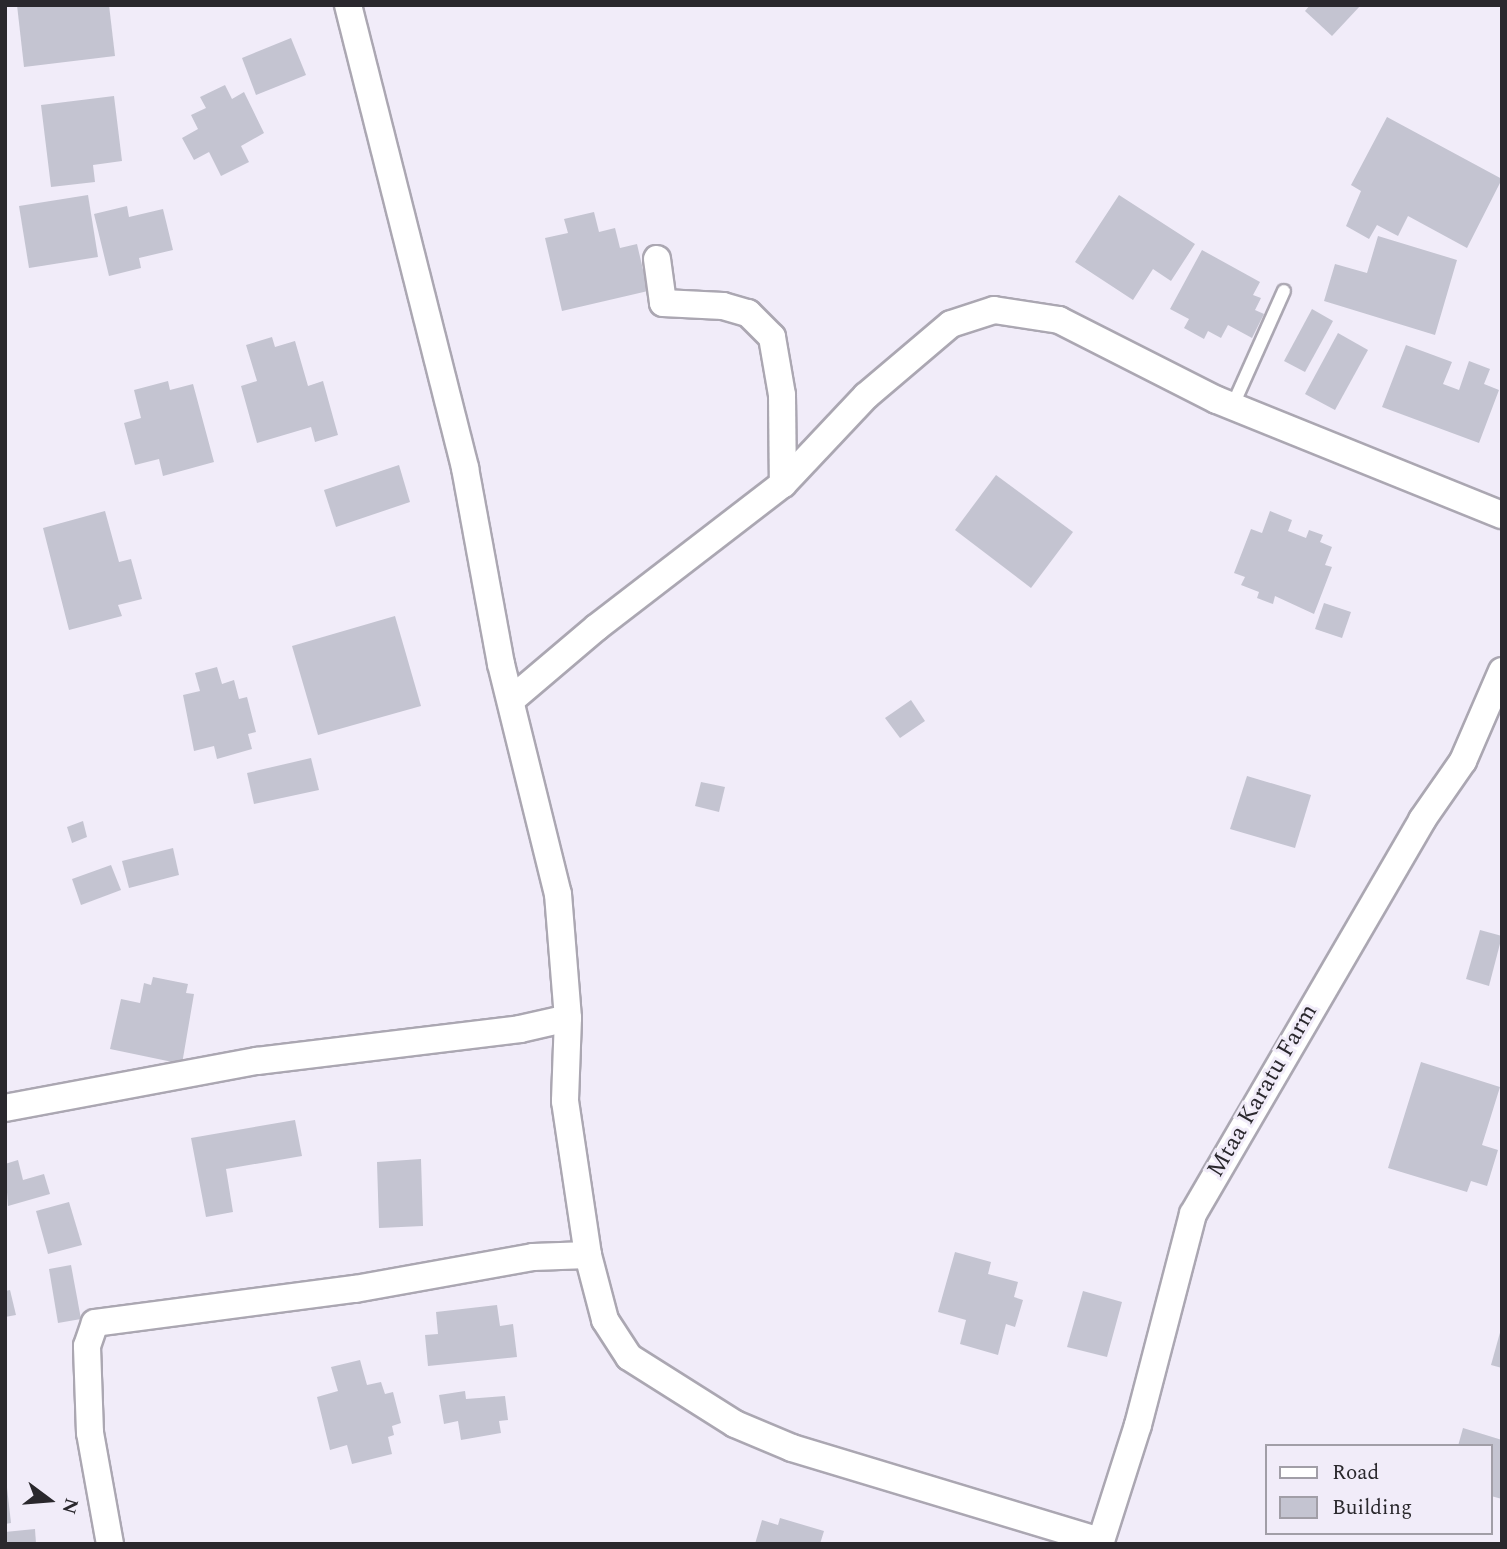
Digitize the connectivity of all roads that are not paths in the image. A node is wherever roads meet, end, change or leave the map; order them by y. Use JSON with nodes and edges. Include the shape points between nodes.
{"nodes":[{"id":1,"x":348,"y":5,"type":"edge"},
{"id":2,"x":657,"y":259,"type":"dead end"},
{"id":3,"x":1284,"y":291,"type":"dead end"},
{"id":4,"x":1232,"y":407,"type":"junction"},
{"id":5,"x":783,"y":484,"type":"junction"},
{"id":6,"x":1502,"y":515,"type":"edge"},
{"id":7,"x":1502,"y":671,"type":"edge"},
{"id":8,"x":511,"y":700,"type":"junction"},
{"id":9,"x":568,"y":1018,"type":"junction"},
{"id":10,"x":5,"y":1108,"type":"edge"},
{"id":11,"x":588,"y":1255,"type":"junction"},
{"id":12,"x":1101,"y":1542,"type":"edge"},
{"id":13,"x":110,"y":1544,"type":"edge"}],
"edges":[{"from":1,"to":8,"type":"street","via":[[465,468]]},
{"from":2,"to":5,"type":"street","via":[[663,303],[723,306],[748,313],[772,337],[782,395]]},
{"from":3,"to":4,"type":"lane"},
{"from":4,"to":5,"type":"street","via":[[1059,320],[994,310],[951,324],[916,352],[866,396]]},
{"from":4,"to":6,"type":"street"},
{"from":5,"to":8,"type":"street","via":[[597,627]]},
{"from":7,"to":12,"type":"street","name":"Mtaa Karatu Farm","via":[[1463,761],[1422,820],[1193,1214],[1138,1424]]},
{"from":8,"to":9,"type":"street","via":[[558,894]]},
{"from":9,"to":10,"type":"street","via":[[520,1029],[257,1061]]},
{"from":9,"to":11,"type":"street","via":[[565,1101]]},
{"from":11,"to":12,"type":"street","via":[[605,1320],[629,1357],[735,1424],[792,1448]]},
{"from":11,"to":13,"type":"street","via":[[533,1257],[355,1289],[95,1323],[87,1346],[90,1433]]}]}
